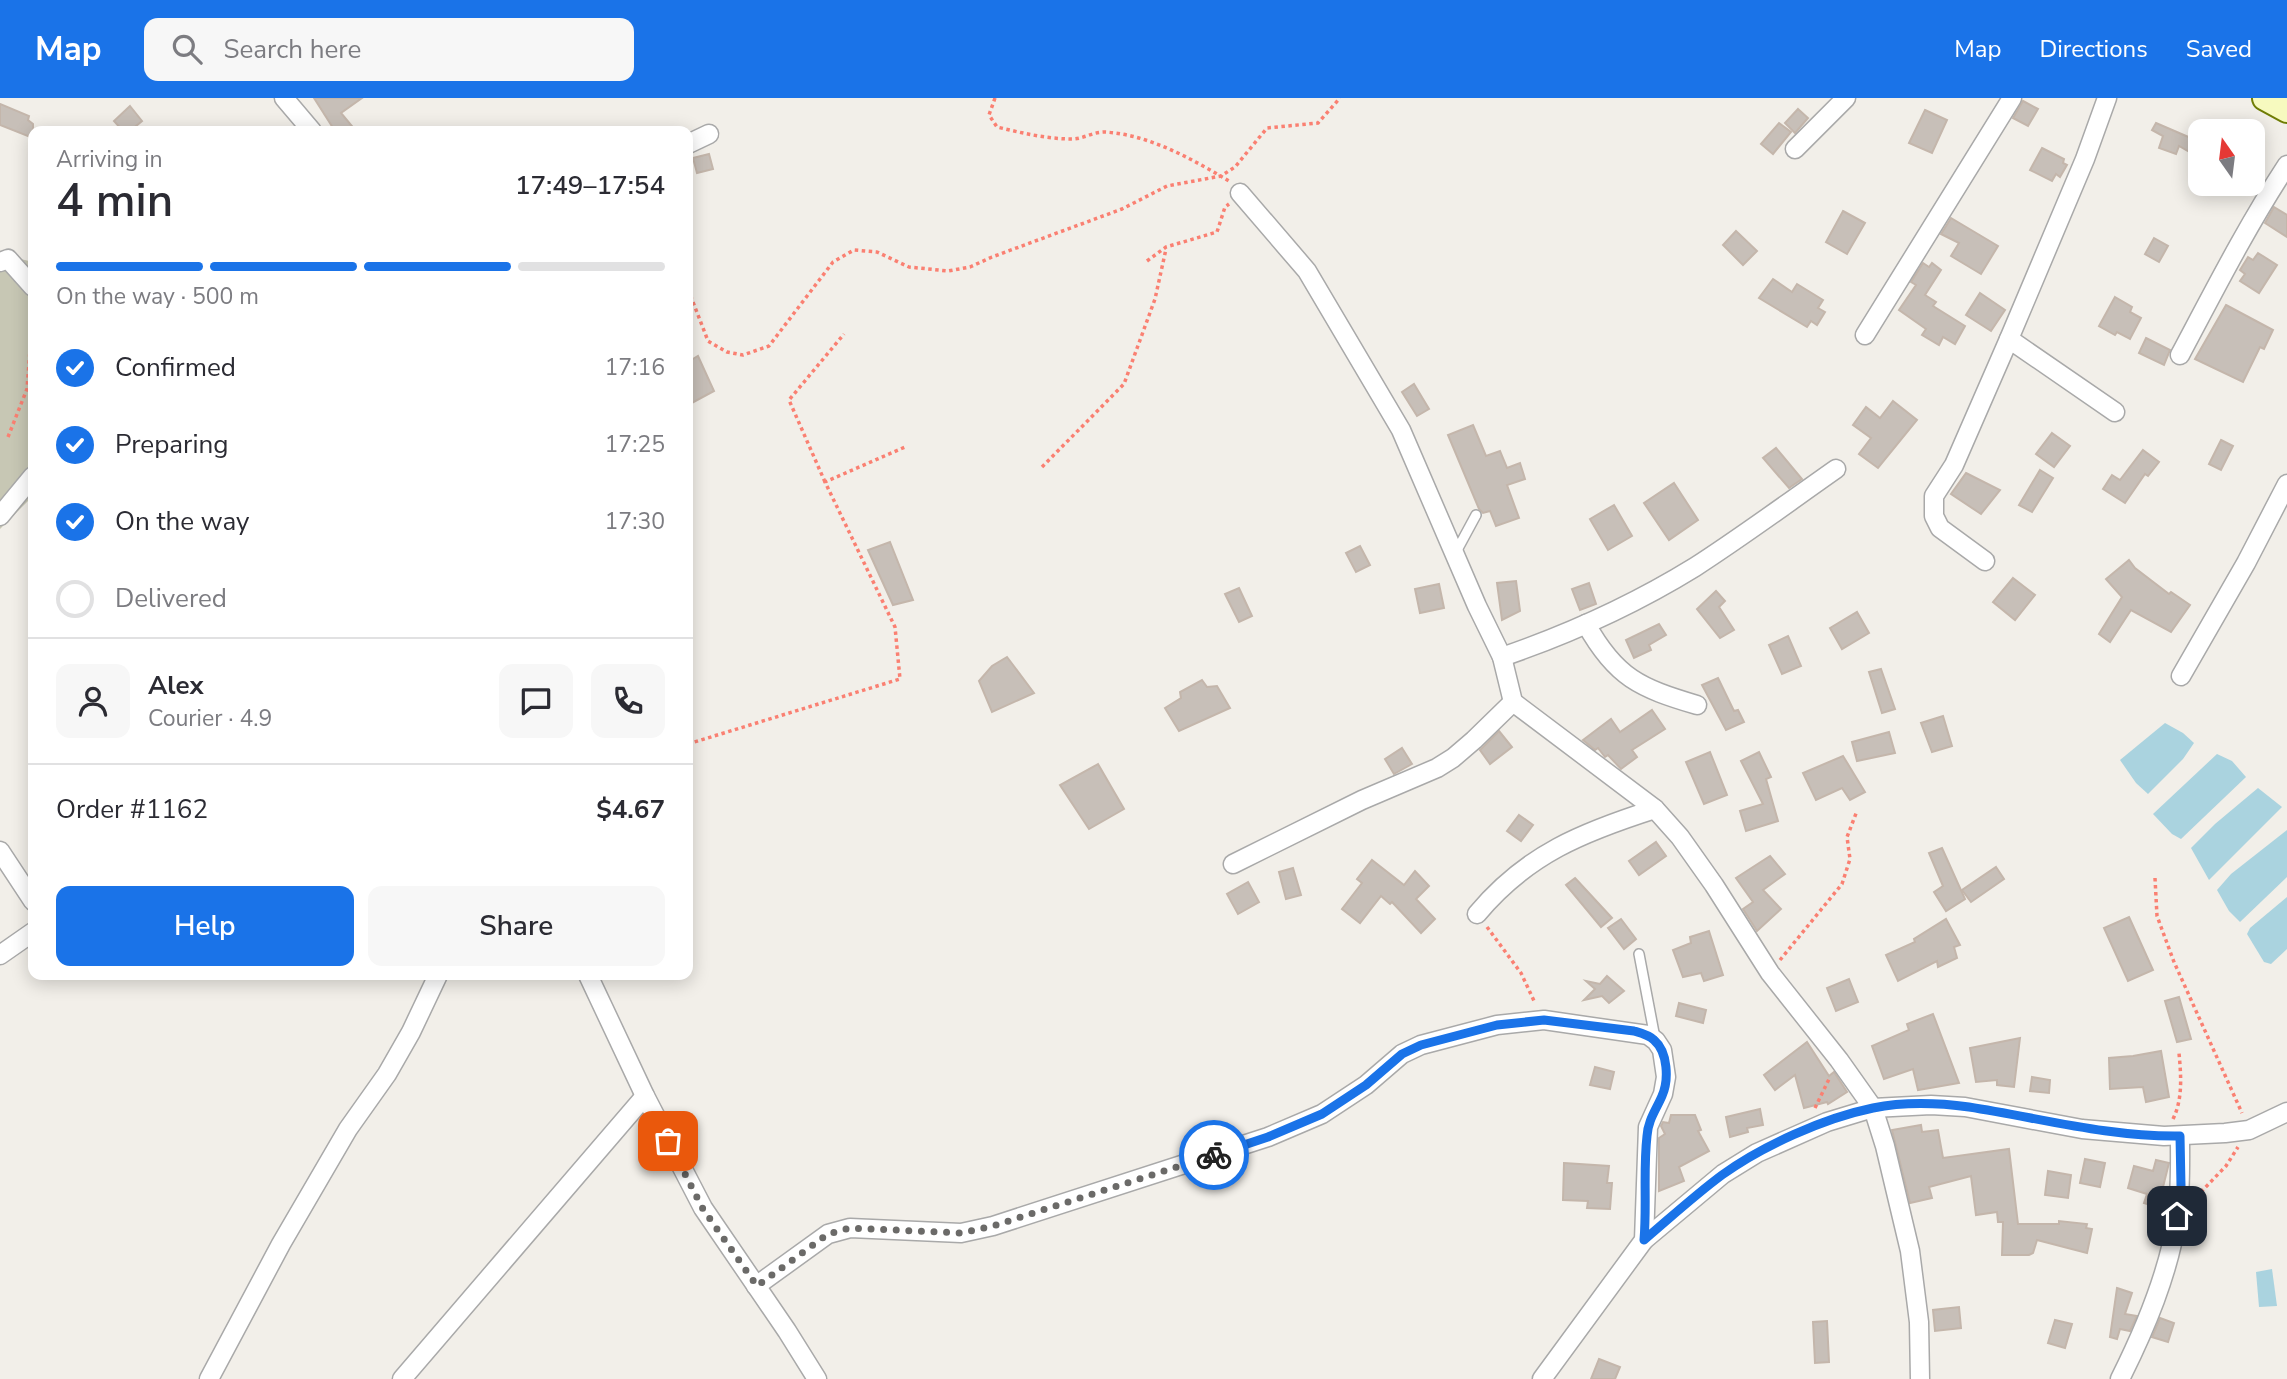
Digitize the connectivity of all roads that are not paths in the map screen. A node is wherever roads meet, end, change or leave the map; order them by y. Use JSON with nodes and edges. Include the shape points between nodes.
{"nodes":[{"id":1,"x":284,"y":98,"type":"edge"},
{"id":2,"x":1846,"y":98,"type":"edge"},
{"id":3,"x":2011,"y":98,"type":"edge"},
{"id":4,"x":2107,"y":98,"type":"edge"},
{"id":5,"x":2265,"y":98,"type":"edge"},
{"id":6,"x":2287,"y":110,"type":"edge"},
{"id":7,"x":308,"y":126,"type":"edge"},
{"id":8,"x":709,"y":134,"type":"dead end"},
{"id":9,"x":693,"y":142,"type":"edge"},
{"id":10,"x":1795,"y":149,"type":"dead end"},
{"id":11,"x":2287,"y":164,"type":"edge"},
{"id":12,"x":1240,"y":193,"type":"road end"},
{"id":13,"x":0,"y":262,"type":"edge"},
{"id":14,"x":28,"y":280,"type":"edge"},
{"id":15,"x":1865,"y":335,"type":"dead end"},
{"id":16,"x":2009,"y":339,"type":"junction"},
{"id":17,"x":2180,"y":355,"type":"dead end"},
{"id":18,"x":2115,"y":412,"type":"dead end"},
{"id":19,"x":1836,"y":469,"type":"dead end"},
{"id":20,"x":28,"y":482,"type":"edge"},
{"id":21,"x":2287,"y":484,"type":"edge"},
{"id":22,"x":1476,"y":515,"type":"dead end"},
{"id":23,"x":0,"y":516,"type":"edge"},
{"id":24,"x":1455,"y":554,"type":"junction"},
{"id":25,"x":1985,"y":561,"type":"dead end"},
{"id":26,"x":1586,"y":624,"type":"junction"},
{"id":27,"x":1502,"y":657,"type":"junction"},
{"id":28,"x":2180,"y":676,"type":"dead end"},
{"id":29,"x":1513,"y":702,"type":"junction"},
{"id":30,"x":1697,"y":705,"type":"dead end"},
{"id":31,"x":1655,"y":809,"type":"junction"},
{"id":32,"x":0,"y":851,"type":"edge"},
{"id":33,"x":1233,"y":864,"type":"dead end"},
{"id":34,"x":28,"y":893,"type":"edge"},
{"id":35,"x":1477,"y":914,"type":"road end"},
{"id":36,"x":28,"y":935,"type":"edge"},
{"id":37,"x":1639,"y":954,"type":"dead end"},
{"id":38,"x":0,"y":955,"type":"edge"},
{"id":39,"x":436,"y":980,"type":"edge"},
{"id":40,"x":590,"y":980,"type":"edge"},
{"id":41,"x":1656,"y":1041,"type":"junction"},
{"id":42,"x":645,"y":1096,"type":"junction"},
{"id":43,"x":1873,"y":1108,"type":"junction"},
{"id":44,"x":2287,"y":1112,"type":"edge"},
{"id":45,"x":2172,"y":1136,"type":"junction"},
{"id":46,"x":1644,"y":1240,"type":"junction"},
{"id":47,"x":757,"y":1286,"type":"junction"},
{"id":48,"x":209,"y":1379,"type":"edge"},
{"id":49,"x":402,"y":1379,"type":"edge"},
{"id":50,"x":817,"y":1379,"type":"edge"},
{"id":51,"x":1542,"y":1379,"type":"edge"},
{"id":52,"x":1920,"y":1379,"type":"edge"},
{"id":53,"x":2120,"y":1379,"type":"edge"}],
"edges":[{"from":1,"to":7,"type":"street"},
{"from":2,"to":10,"type":"street"},
{"from":3,"to":15,"type":"street"},
{"from":4,"to":16,"type":"street"},
{"from":5,"to":6,"type":"main road"},
{"from":8,"to":9,"type":"street"},
{"from":11,"to":17,"type":"street"},
{"from":12,"to":24,"type":"street","via":[[1328,302],[1401,430]]},
{"from":13,"to":14,"type":"street","via":[[9,259]]},
{"from":16,"to":18,"type":"street"},
{"from":16,"to":25,"type":"street","via":[[1954,465],[1934,496],[1934,516],[1940,528]]},
{"from":19,"to":26,"type":"street","via":[[1695,567]]},
{"from":20,"to":23,"type":"street"},
{"from":21,"to":28,"type":"street"},
{"from":22,"to":24,"type":"lane"},
{"from":24,"to":27,"type":"street"},
{"from":26,"to":27,"type":"street"},
{"from":26,"to":30,"type":"street","via":[[1601,651],[1625,675],[1647,689]]},
{"from":27,"to":29,"type":"street"},
{"from":29,"to":31,"type":"street"},
{"from":29,"to":33,"type":"street","via":[[1437,768]]},
{"from":31,"to":35,"type":"street","via":[[1555,847],[1516,875]]},
{"from":31,"to":43,"type":"street","via":[[1680,837],[1770,973]]},
{"from":32,"to":34,"type":"street"},
{"from":36,"to":38,"type":"street"},
{"from":37,"to":41,"type":"lane"},
{"from":39,"to":48,"type":"street","via":[[387,1074],[348,1129]]},
{"from":40,"to":42,"type":"street"},
{"from":41,"to":46,"type":"street","via":[[1666,1077],[1646,1138]]},
{"from":41,"to":47,"type":"street","via":[[1634,1031],[1544,1020],[1497,1025],[1421,1045],[1322,1114],[1268,1137],[961,1233],[838,1231]]},
{"from":42,"to":47,"type":"street","via":[[703,1209]]},
{"from":42,"to":49,"type":"street"},
{"from":43,"to":45,"type":"street","via":[[1965,1107],[2082,1129]]},
{"from":43,"to":46,"type":"street","via":[[1757,1153],[1723,1174]]},
{"from":43,"to":52,"type":"street","via":[[1910,1251]]},
{"from":44,"to":45,"type":"street","via":[[2249,1130]]},
{"from":45,"to":53,"type":"street","via":[[2181,1186],[2173,1242],[2136,1348]]},
{"from":46,"to":51,"type":"street"},
{"from":47,"to":50,"type":"street"}]}
